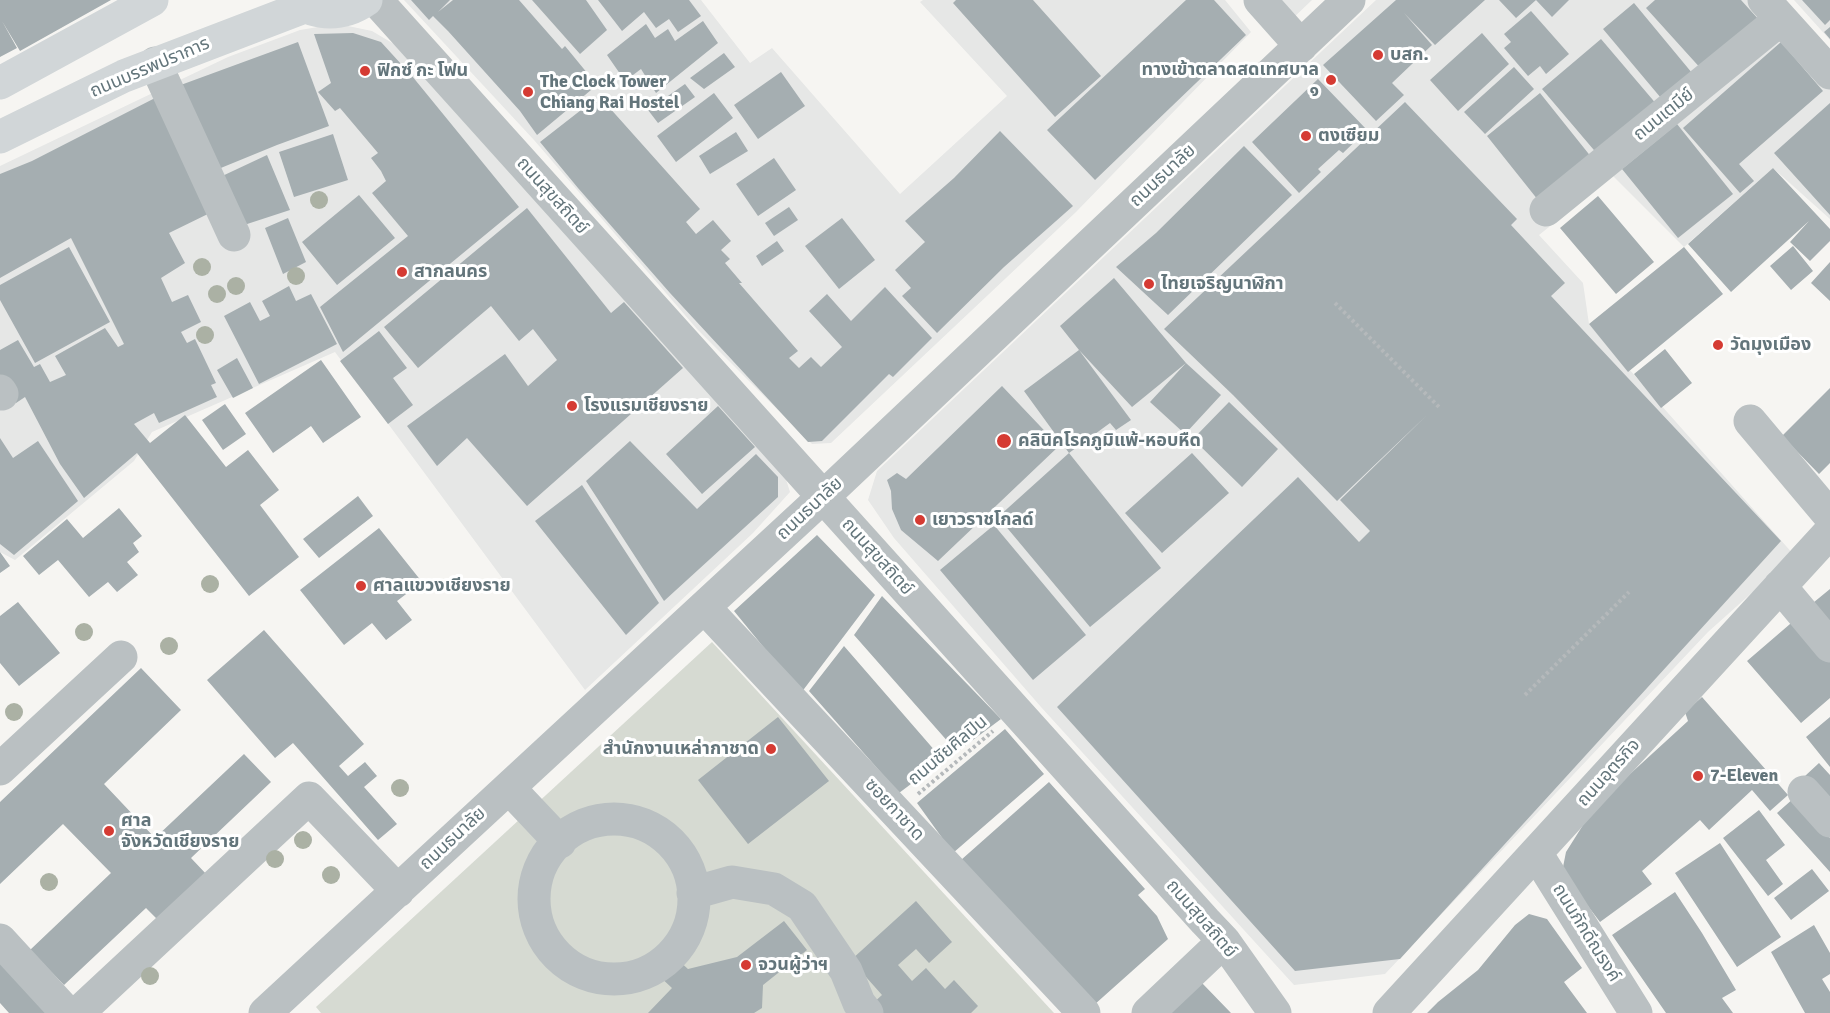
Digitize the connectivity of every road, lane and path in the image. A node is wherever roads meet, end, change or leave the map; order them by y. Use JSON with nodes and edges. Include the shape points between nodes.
{"nodes":[{"id":1,"x":152,"y":0,"type":"edge"},
{"id":2,"x":366,"y":0,"type":"edge"},
{"id":3,"x":375,"y":0,"type":"edge"},
{"id":4,"x":1260,"y":0,"type":"edge"},
{"id":5,"x":1349,"y":0,"type":"edge"},
{"id":6,"x":299,"y":4,"type":"edge"},
{"id":7,"x":1772,"y":10,"type":"edge"},
{"id":8,"x":1301,"y":46,"type":"junction"},
{"id":9,"x":155,"y":63,"type":"junction"},
{"id":10,"x":1830,"y":73,"type":"edge"},
{"id":11,"x":0,"y":83,"type":"edge"},
{"id":12,"x":0,"y":137,"type":"edge"},
{"id":13,"x":1546,"y":210,"type":"dead end"},
{"id":14,"x":234,"y":235,"type":"dead end"},
{"id":15,"x":1335,"y":303,"type":"dead end"},
{"id":16,"x":1440,"y":408,"type":"dead end"},
{"id":17,"x":1750,"y":422,"type":"dead end"},
{"id":18,"x":823,"y":497,"type":"junction"},
{"id":19,"x":1830,"y":516,"type":"edge"},
{"id":20,"x":1830,"y":532,"type":"edge"},
{"id":21,"x":1780,"y":586,"type":"junction"},
{"id":22,"x":1629,"y":592,"type":"dead end"},
{"id":23,"x":704,"y":607,"type":"junction"},
{"id":24,"x":1830,"y":645,"type":"edge"},
{"id":25,"x":120,"y":657,"type":"dead end"},
{"id":26,"x":1525,"y":695,"type":"dead end"},
{"id":27,"x":1015,"y":710,"type":"junction"},
{"id":28,"x":0,"y":769,"type":"edge"},
{"id":29,"x":509,"y":788,"type":"junction"},
{"id":30,"x":1804,"y":792,"type":"dead end"},
{"id":31,"x":896,"y":812,"type":"junction"},
{"id":32,"x":1830,"y":821,"type":"edge"},
{"id":33,"x":560,"y":842,"type":"junction"},
{"id":34,"x":1536,"y":853,"type":"junction"},
{"id":35,"x":398,"y":891,"type":"junction"},
{"id":36,"x":693,"y":893,"type":"junction"},
{"id":37,"x":0,"y":940,"type":"edge"},
{"id":38,"x":1224,"y":941,"type":"junction"},
{"id":39,"x":283,"y":1007,"type":"edge"},
{"id":40,"x":67,"y":1013,"type":"edge"},
{"id":41,"x":78,"y":1013,"type":"edge"},
{"id":42,"x":867,"y":1013,"type":"edge"},
{"id":43,"x":1084,"y":1013,"type":"edge"},
{"id":44,"x":1148,"y":1013,"type":"edge"},
{"id":45,"x":1275,"y":1013,"type":"edge"},
{"id":46,"x":1389,"y":1013,"type":"edge"},
{"id":47,"x":1636,"y":1013,"type":"edge"}],
"edges":[{"from":1,"to":11,"type":"main road"},
{"from":2,"to":6,"type":"main road","via":[[340,12],[322,12]]},
{"from":3,"to":18,"type":"street","name":"ถนนสุขสถิตย์"},
{"from":4,"to":8,"type":"street"},
{"from":5,"to":8,"type":"street","name":"ถนนธนาลัย"},
{"from":6,"to":9,"type":"main road","name":"ถนนบรรพปราการ"},
{"from":7,"to":10,"type":"street"},
{"from":7,"to":13,"type":"street","name":"ถนนเตมีย์"},
{"from":8,"to":18,"type":"street","name":"ถนนธนาลัย"},
{"from":9,"to":12,"type":"main road","name":"ถนนบรรพปราการ"},
{"from":9,"to":14,"type":"street"},
{"from":15,"to":16,"type":"path"},
{"from":17,"to":19,"type":"street"},
{"from":18,"to":23,"type":"street","name":"ถนนธนาลัย"},
{"from":18,"to":27,"type":"street","name":"ถนนสุขสถิตย์"},
{"from":20,"to":21,"type":"street","name":"ถนนอุตรกิจ"},
{"from":21,"to":24,"type":"street"},
{"from":21,"to":34,"type":"street","name":"ถนนอุตรกิจ"},
{"from":22,"to":26,"type":"path"},
{"from":23,"to":29,"type":"street","name":"ถนนธนาลัย"},
{"from":23,"to":31,"type":"street","name":"ซอยกาชาด"},
{"from":25,"to":28,"type":"street"},
{"from":27,"to":31,"type":"path","name":"ถนนชัยศิลปิน"},
{"from":27,"to":38,"type":"street","name":"ถนนสุขสถิตย์"},
{"from":29,"to":33,"type":"street"},
{"from":29,"to":35,"type":"street","name":"ถนนธนาลัย"},
{"from":30,"to":32,"type":"street"},
{"from":31,"to":43,"type":"street","name":"ซอยกาชาด"},
{"from":33,"to":36,"type":"street","via":[[573,830],[597,821],[623,820],[648,826],[669,841],[684,861]]},
{"from":33,"to":36,"type":"street","via":[[552,848],[539,872],[534,898],[538,926],[551,950],[564,962],[596,978],[624,979],[650,971],[671,953],[686,935],[694,910]]},
{"from":34,"to":46,"type":"street","name":"ถนนอุตรกิจ"},
{"from":34,"to":47,"type":"street","name":"ถนนภักดีณรงค์"},
{"from":35,"to":39,"type":"street","name":"ถนนธนาลัย"},
{"from":35,"to":41,"type":"street","via":[[309,798]]},
{"from":36,"to":42,"type":"street","via":[[732,882],[774,889],[802,906],[846,971]]},
{"from":37,"to":40,"type":"street"},
{"from":38,"to":44,"type":"street"},
{"from":38,"to":45,"type":"street","name":"ถนนสุขสถิตย์"}]}
